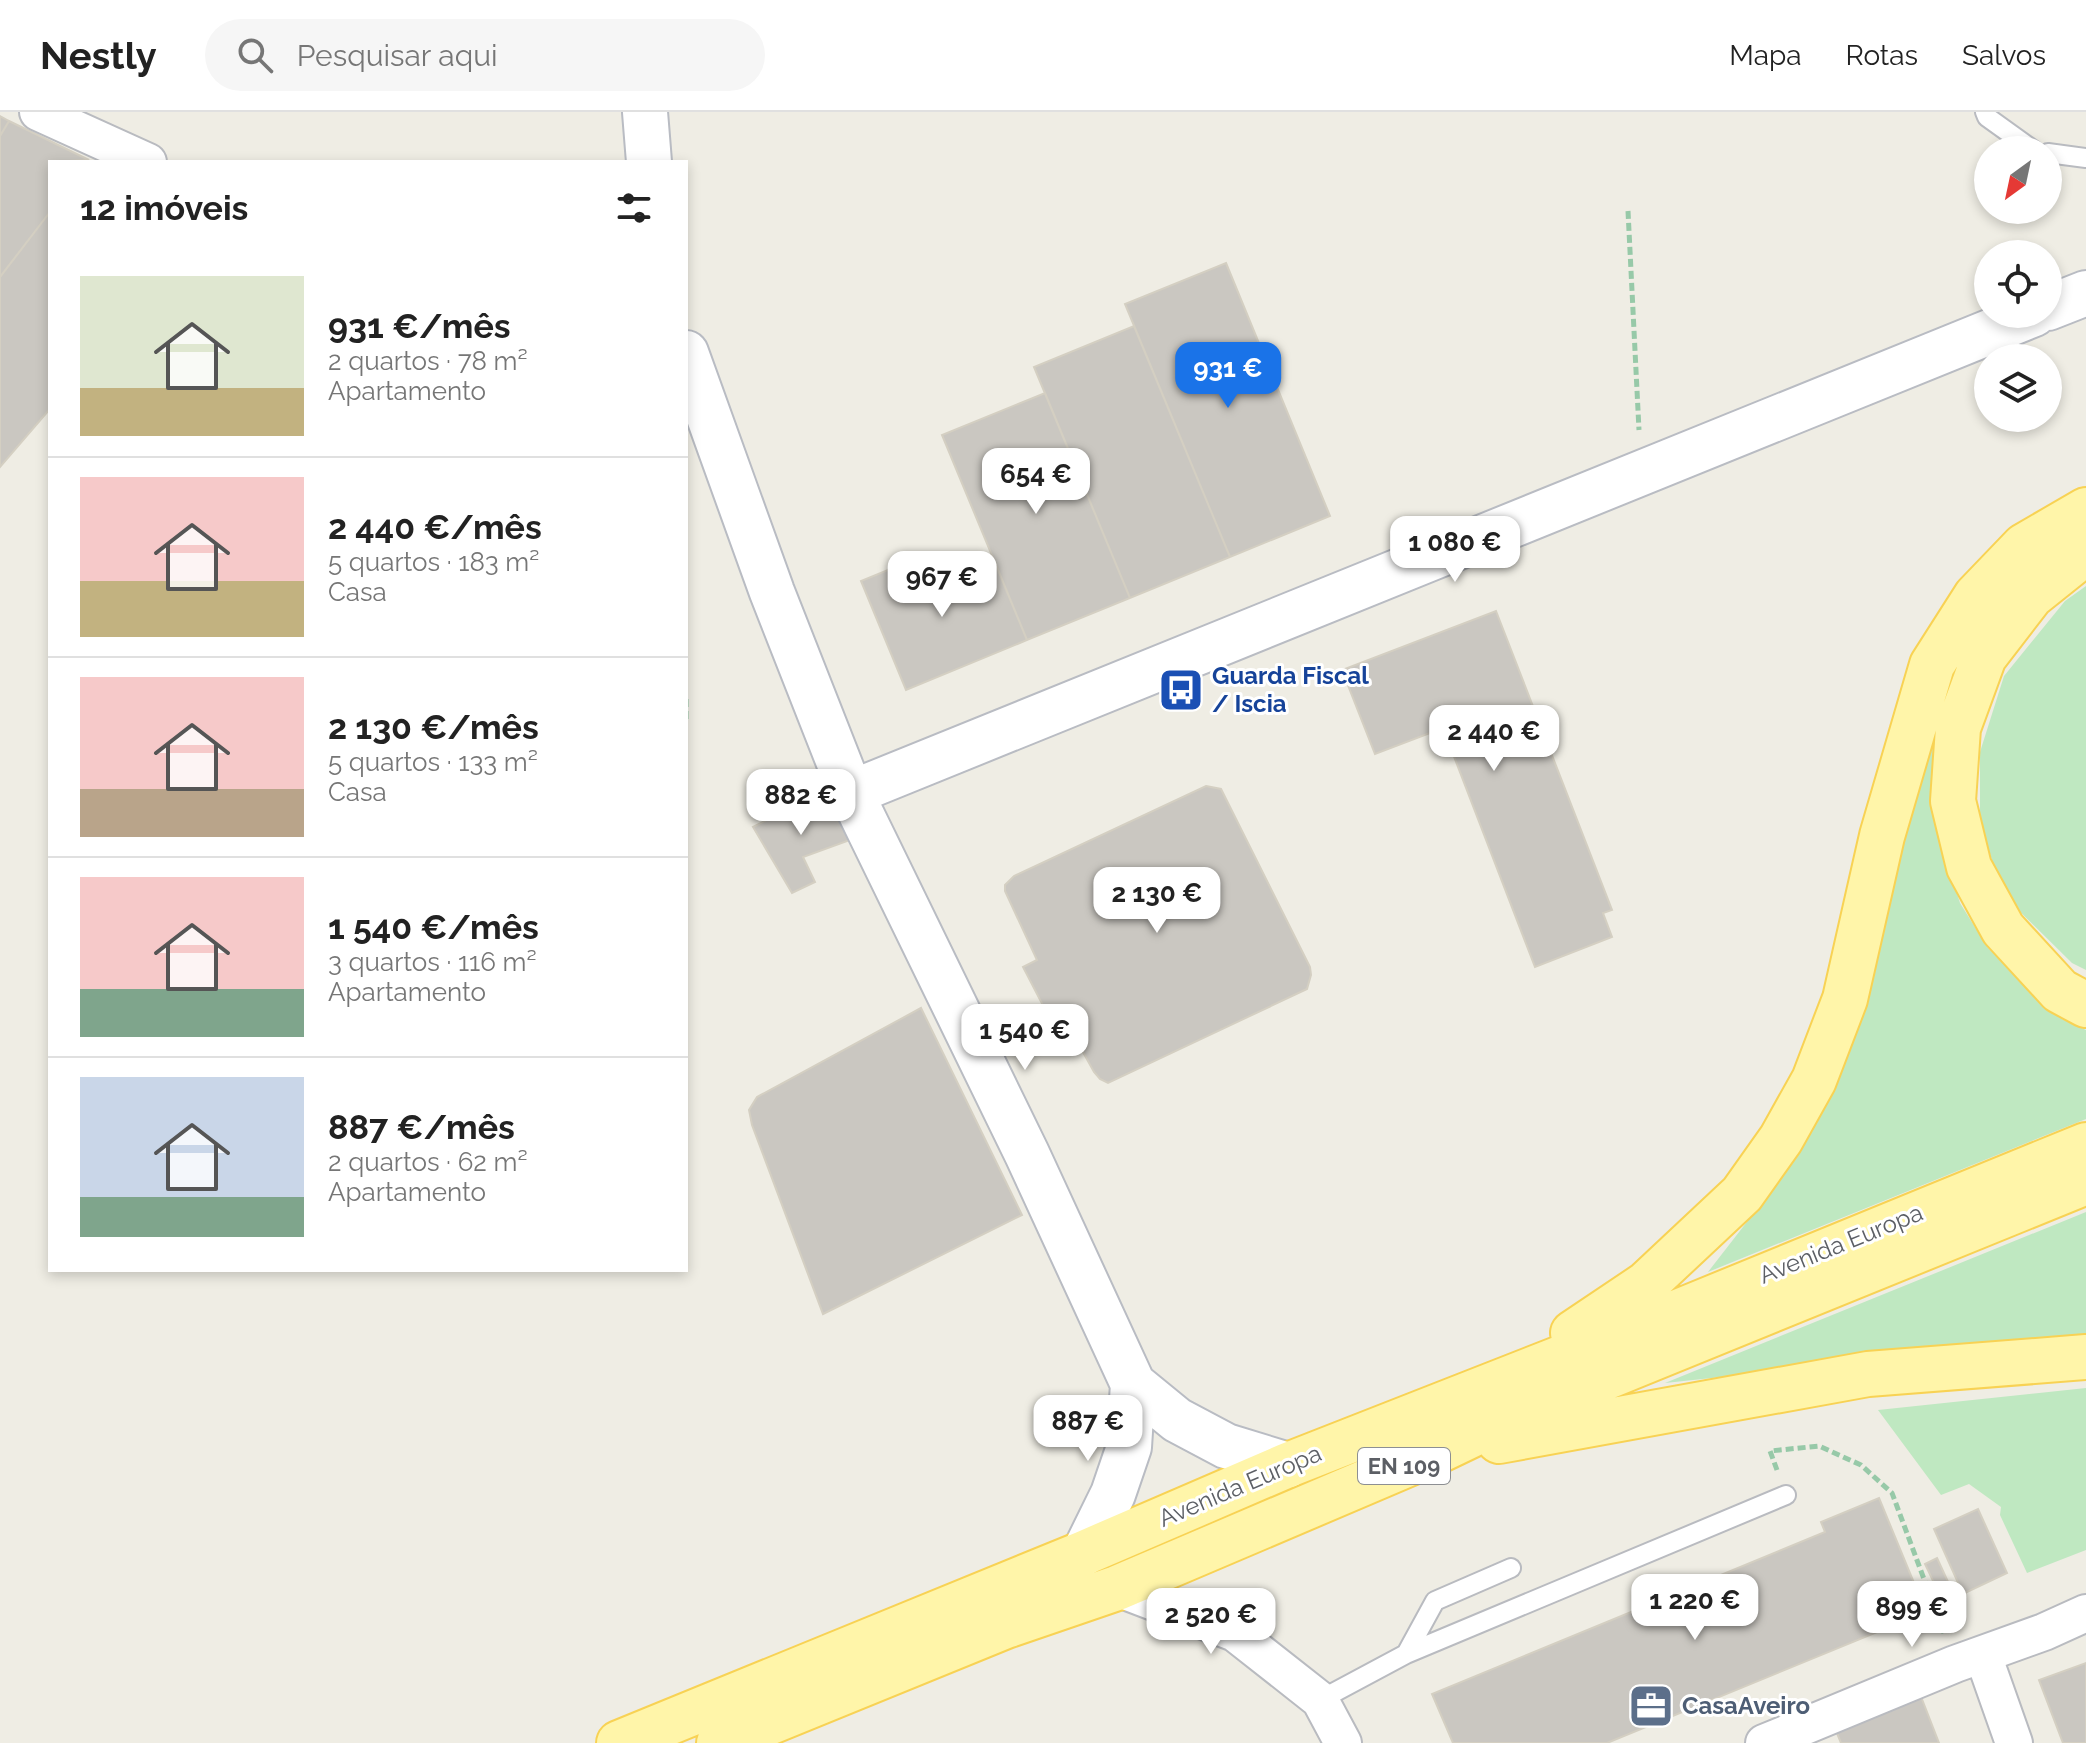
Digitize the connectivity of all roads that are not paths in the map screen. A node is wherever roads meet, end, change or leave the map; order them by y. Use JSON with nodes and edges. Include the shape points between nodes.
{"nodes":[{"id":1,"x":38,"y":112,"type":"edge"},
{"id":2,"x":645,"y":112,"type":"edge"},
{"id":3,"x":1985,"y":112,"type":"edge"},
{"id":4,"x":2013,"y":136,"type":"edge"},
{"id":5,"x":2062,"y":155,"type":"edge"},
{"id":6,"x":2086,"y":158,"type":"edge"},
{"id":7,"x":144,"y":160,"type":"edge"},
{"id":8,"x":649,"y":160,"type":"edge"},
{"id":9,"x":2086,"y":293,"type":"edge"},
{"id":10,"x":2062,"y":302,"type":"edge"},
{"id":11,"x":1999,"y":328,"type":"edge"},
{"id":12,"x":688,"y":359,"type":"edge"},
{"id":13,"x":2086,"y":510,"type":"edge"},
{"id":14,"x":2086,"y":552,"type":"edge"},
{"id":15,"x":851,"y":793,"type":"junction"},
{"id":16,"x":2086,"y":1005,"type":"edge"},
{"id":17,"x":2086,"y":1145,"type":"edge"},
{"id":18,"x":2086,"y":1182,"type":"edge"},
{"id":19,"x":2086,"y":1357,"type":"edge"},
{"id":20,"x":1503,"y":1380,"type":"junction"},
{"id":21,"x":1133,"y":1384,"type":"junction"},
{"id":22,"x":1434,"y":1453,"type":"junction"},
{"id":23,"x":1288,"y":1465,"type":"junction"},
{"id":24,"x":1786,"y":1495,"type":"road end"},
{"id":25,"x":1084,"y":1553,"type":"junction"},
{"id":26,"x":1511,"y":1568,"type":"dead end"},
{"id":27,"x":1117,"y":1588,"type":"junction"},
{"id":28,"x":2086,"y":1613,"type":"edge"},
{"id":29,"x":1406,"y":1654,"type":"junction"},
{"id":30,"x":1969,"y":1659,"type":"junction"},
{"id":31,"x":1320,"y":1700,"type":"junction"},
{"id":32,"x":619,"y":1743,"type":"edge"},
{"id":33,"x":719,"y":1743,"type":"edge"},
{"id":34,"x":1343,"y":1743,"type":"edge"},
{"id":35,"x":1764,"y":1743,"type":"edge"},
{"id":36,"x":2014,"y":1743,"type":"edge"}],
"edges":[{"from":1,"to":7,"type":"street"},
{"from":2,"to":8,"type":"street"},
{"from":3,"to":4,"type":"lane"},
{"from":5,"to":6,"type":"lane"},
{"from":9,"to":10,"type":"street"},
{"from":11,"to":15,"type":"street"},
{"from":12,"to":15,"type":"street"},
{"from":13,"to":20,"type":"main road","via":[[2024,546],[1976,596],[1932,665],[1882,836],[1845,999],[1814,1080],[1781,1139],[1742,1194],[1646,1284]]},
{"from":14,"to":16,"type":"main road","via":[[2031,596],[1984,657],[1958,728],[1953,801],[1969,867],[2003,929],[2060,991]]},
{"from":15,"to":21,"type":"street"},
{"from":17,"to":20,"type":"main road","name":"Avenida Europa","number":"EN 109"},
{"from":18,"to":22,"type":"main road","name":"Avenida Europa","number":"EN 109","via":[[1511,1416]]},
{"from":19,"to":22,"type":"main road","via":[[1868,1374]]},
{"from":20,"to":23,"type":"main road","name":"Avenida Europa","number":"EN 109"},
{"from":21,"to":23,"type":"street","via":[[1201,1433]]},
{"from":21,"to":25,"type":"street","via":[[1129,1447]]},
{"from":22,"to":27,"type":"main road","name":"Avenida Europa","number":"EN 109"},
{"from":23,"to":25,"type":"main road","name":"Avenida Europa","number":"EN 109"},
{"from":24,"to":29,"type":"lane"},
{"from":25,"to":32,"type":"main road","name":"Avenida Europa","number":"EN 109"},
{"from":26,"to":29,"type":"lane","via":[[1435,1601]]},
{"from":27,"to":31,"type":"street","via":[[1235,1633]]},
{"from":27,"to":33,"type":"main road","name":"Avenida Europa","number":"EN 109","via":[[1006,1626]]},
{"from":28,"to":30,"type":"street"},
{"from":29,"to":31,"type":"lane"},
{"from":30,"to":35,"type":"street"},
{"from":30,"to":36,"type":"street"},
{"from":31,"to":34,"type":"street"}]}
